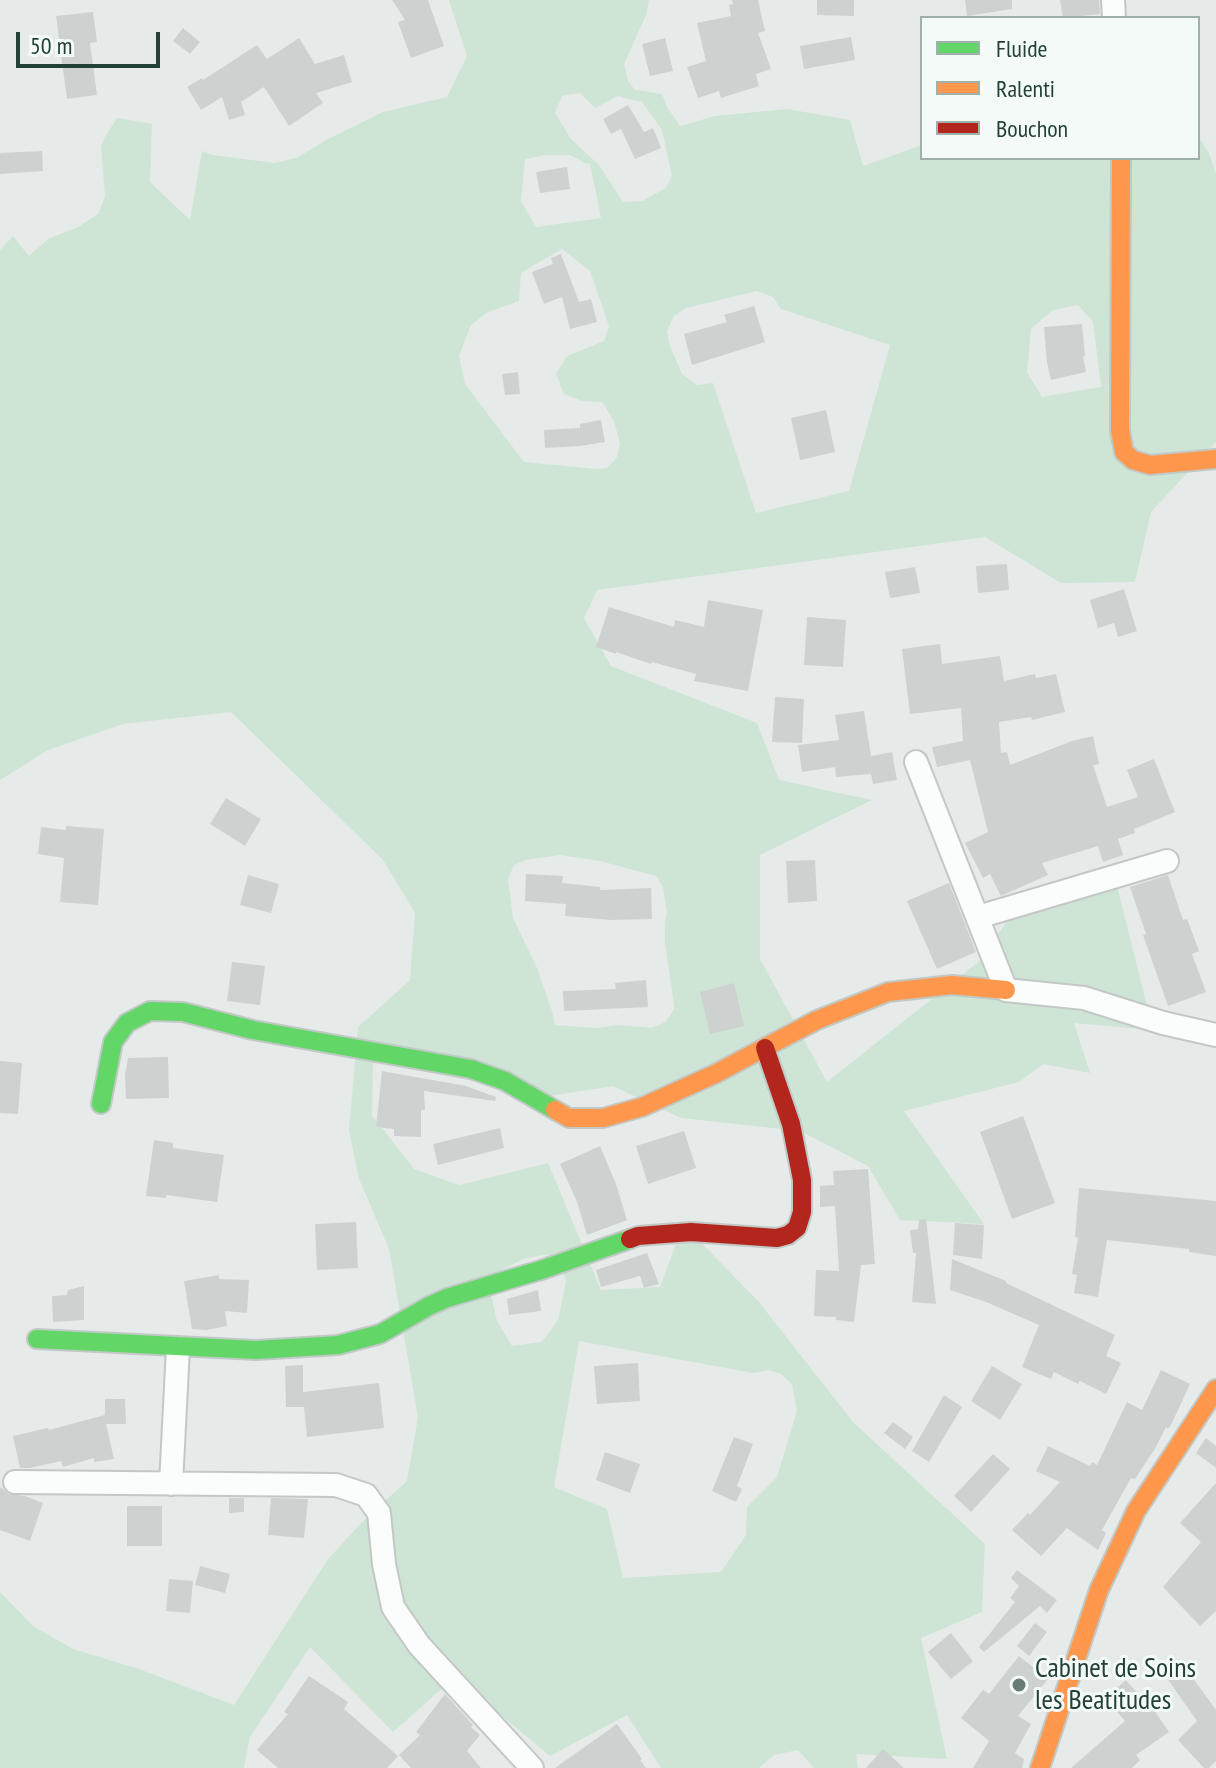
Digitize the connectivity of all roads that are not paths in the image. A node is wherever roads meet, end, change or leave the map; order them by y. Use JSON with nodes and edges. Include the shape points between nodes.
{"nodes":[{"id":1,"x":1121,"y":160,"type":"edge"},
{"id":2,"x":1216,"y":459,"type":"edge"},
{"id":3,"x":916,"y":762,"type":"dead end"},
{"id":4,"x":1167,"y":861,"type":"dead end"},
{"id":5,"x":978,"y":917,"type":"junction"},
{"id":6,"x":1006,"y":990,"type":"junction"},
{"id":7,"x":1216,"y":1035,"type":"edge"},
{"id":8,"x":765,"y":1048,"type":"junction"},
{"id":9,"x":101,"y":1104,"type":"dead end"},
{"id":10,"x":37,"y":1339,"type":"dead end"},
{"id":11,"x":178,"y":1348,"type":"junction"},
{"id":12,"x":1216,"y":1389,"type":"edge"},
{"id":13,"x":15,"y":1482,"type":"dead end"},
{"id":14,"x":171,"y":1484,"type":"junction"},
{"id":15,"x":532,"y":1768,"type":"edge"},
{"id":16,"x":1040,"y":1768,"type":"edge"}],
"edges":[{"from":1,"to":2,"type":"street","via":[[1124,452],[1150,465]]},
{"from":3,"to":5,"type":"street"},
{"from":4,"to":5,"type":"street"},
{"from":5,"to":6,"type":"street"},
{"from":6,"to":7,"type":"street","via":[[1084,998]]},
{"from":6,"to":8,"type":"street","via":[[952,985],[888,992]]},
{"from":8,"to":9,"type":"street","via":[[642,1107],[603,1118],[569,1118],[505,1081],[471,1069],[253,1030],[183,1012],[150,1011],[127,1023],[113,1042]]},
{"from":8,"to":11,"type":"street","via":[[791,1124],[802,1180],[802,1212],[797,1228],[788,1235],[638,1236],[447,1298],[380,1334],[338,1345]]},
{"from":10,"to":11,"type":"street"},
{"from":11,"to":14,"type":"street"},
{"from":12,"to":16,"type":"street","via":[[1136,1511],[1099,1590]]},
{"from":13,"to":14,"type":"street"},
{"from":14,"to":15,"type":"street","via":[[336,1485],[366,1495],[379,1513],[393,1607],[419,1645]]}]}
